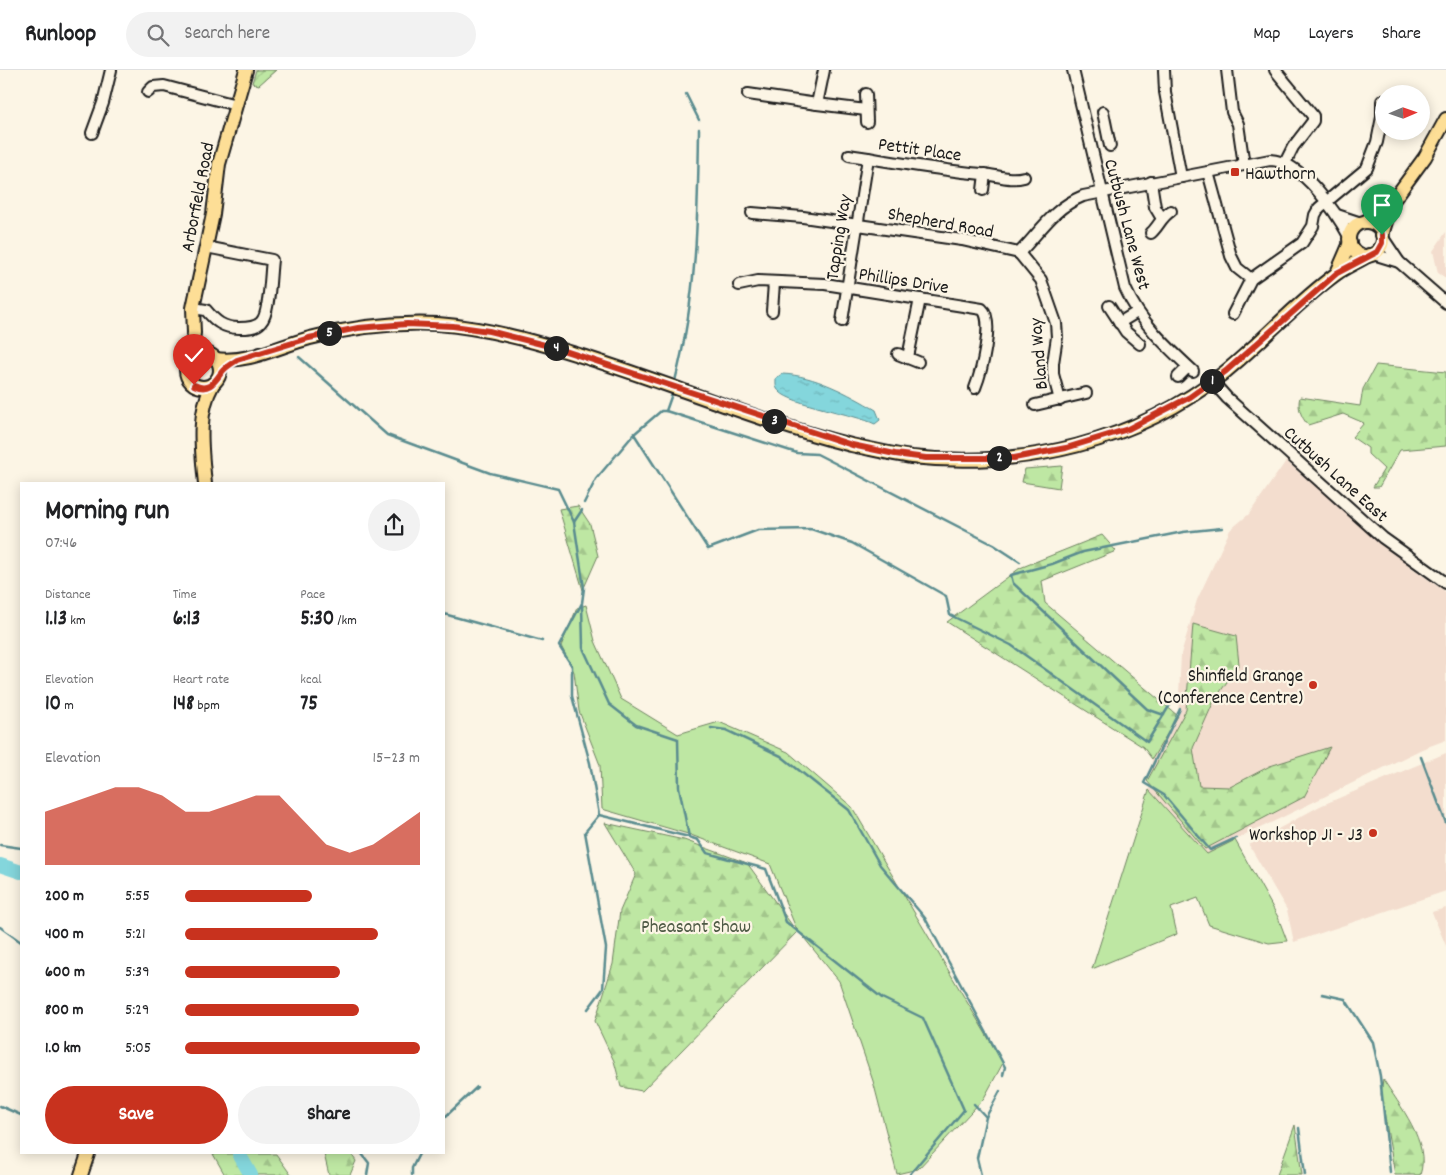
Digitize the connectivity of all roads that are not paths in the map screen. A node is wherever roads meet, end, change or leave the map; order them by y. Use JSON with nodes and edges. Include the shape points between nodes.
{"nodes":[{"id":1,"x":111,"y":70,"type":"edge"},
{"id":2,"x":246,"y":70,"type":"edge"},
{"id":3,"x":824,"y":70,"type":"edge"},
{"id":4,"x":1073,"y":70,"type":"edge"},
{"id":5,"x":1164,"y":70,"type":"edge"},
{"id":6,"x":1227,"y":70,"type":"edge"},
{"id":7,"x":1275,"y":70,"type":"edge"},
{"id":8,"x":148,"y":92,"type":"dead end"},
{"id":9,"x":748,"y":94,"type":"dead end"},
{"id":10,"x":866,"y":94,"type":"dead end"},
{"id":11,"x":817,"y":104,"type":"junction"},
{"id":12,"x":236,"y":105,"type":"junction"},
{"id":13,"x":866,"y":110,"type":"junction"},
{"id":14,"x":1103,"y":112,"type":"dead end"},
{"id":15,"x":1446,"y":119,"type":"edge"},
{"id":16,"x":866,"y":122,"type":"dead end"},
{"id":17,"x":1106,"y":125,"type":"junction"},
{"id":18,"x":1087,"y":129,"type":"junction"},
{"id":19,"x":92,"y":133,"type":"dead end"},
{"id":20,"x":1377,"y":140,"type":"edge"},
{"id":21,"x":1110,"y":146,"type":"dead end"},
{"id":22,"x":849,"y":155,"type":"dead end"},
{"id":23,"x":868,"y":158,"type":"junction"},
{"id":24,"x":1285,"y":163,"type":"junction"},
{"id":25,"x":1244,"y":165,"type":"junction"},
{"id":26,"x":1208,"y":172,"type":"junction"},
{"id":27,"x":985,"y":174,"type":"junction"},
{"id":28,"x":1024,"y":177,"type":"dead end"},
{"id":29,"x":1180,"y":177,"type":"junction"},
{"id":30,"x":1151,"y":182,"type":"junction"},
{"id":31,"x":983,"y":190,"type":"dead end"},
{"id":32,"x":1101,"y":191,"type":"junction"},
{"id":33,"x":1392,"y":202,"type":"junction"},
{"id":34,"x":1327,"y":203,"type":"junction"},
{"id":35,"x":1171,"y":211,"type":"dead end"},
{"id":36,"x":752,"y":213,"type":"dead end"},
{"id":37,"x":1337,"y":215,"type":"junction"},
{"id":38,"x":1161,"y":217,"type":"junction"},
{"id":39,"x":1363,"y":223,"type":"junction"},
{"id":40,"x":857,"y":224,"type":"junction"},
{"id":41,"x":1150,"y":234,"type":"dead end"},
{"id":42,"x":1383,"y":236,"type":"junction"},
{"id":43,"x":1350,"y":240,"type":"junction"},
{"id":44,"x":206,"y":247,"type":"junction"},
{"id":45,"x":1019,"y":253,"type":"junction"},
{"id":46,"x":1371,"y":255,"type":"junction"},
{"id":47,"x":1399,"y":262,"type":"junction"},
{"id":48,"x":1337,"y":273,"type":"junction"},
{"id":49,"x":1251,"y":279,"type":"junction"},
{"id":50,"x":774,"y":283,"type":"junction"},
{"id":51,"x":739,"y":284,"type":"dead end"},
{"id":52,"x":847,"y":288,"type":"junction"},
{"id":53,"x":920,"y":299,"type":"junction"},
{"id":54,"x":1446,"y":303,"type":"edge"},
{"id":55,"x":1109,"y":306,"type":"dead end"},
{"id":56,"x":193,"y":308,"type":"junction"},
{"id":57,"x":772,"y":311,"type":"dead end"},
{"id":58,"x":1137,"y":312,"type":"junction"},
{"id":59,"x":1233,"y":314,"type":"dead end"},
{"id":60,"x":842,"y":321,"type":"dead end"},
{"id":61,"x":1119,"y":323,"type":"junction"},
{"id":62,"x":194,"y":333,"type":"junction"},
{"id":63,"x":1140,"y":344,"type":"dead end"},
{"id":64,"x":211,"y":356,"type":"junction"},
{"id":65,"x":908,"y":358,"type":"dead end"},
{"id":66,"x":190,"y":359,"type":"junction"},
{"id":67,"x":237,"y":360,"type":"junction"},
{"id":68,"x":1178,"y":377,"type":"dead end"},
{"id":69,"x":216,"y":379,"type":"junction"},
{"id":70,"x":1212,"y":381,"type":"junction"},
{"id":71,"x":194,"y":385,"type":"junction"},
{"id":72,"x":975,"y":388,"type":"dead end"},
{"id":73,"x":1086,"y":393,"type":"dead end"},
{"id":74,"x":1060,"y":400,"type":"junction"},
{"id":75,"x":1035,"y":405,"type":"dead end"},
{"id":76,"x":203,"y":416,"type":"junction"},
{"id":77,"x":205,"y":482,"type":"edge"},
{"id":78,"x":1446,"y":583,"type":"edge"},
{"id":79,"x":88,"y":1154,"type":"edge"},
{"id":80,"x":81,"y":1175,"type":"edge"}],
"edges":[{"from":1,"to":19,"type":"street","via":[[104,103]]},
{"from":2,"to":12,"type":"main road","name":"Arborfield Road"},
{"from":3,"to":11,"type":"street"},
{"from":4,"to":18,"type":"street","name":"Cutbush Lane West"},
{"from":5,"to":29,"type":"street"},
{"from":6,"to":25,"type":"street"},
{"from":7,"to":24,"type":"street","via":[[1313,116],[1313,121],[1296,141]]},
{"from":8,"to":12,"type":"street","via":[[153,87],[164,86]]},
{"from":9,"to":11,"type":"street","via":[[761,93]]},
{"from":10,"to":13,"type":"street"},
{"from":11,"to":13,"type":"street"},
{"from":12,"to":44,"type":"main road","name":"Arborfield Road","via":[[220,164]]},
{"from":13,"to":16,"type":"street"},
{"from":14,"to":17,"type":"street","name":"Cutbush Lane West"},
{"from":15,"to":33,"type":"main road","via":[[1425,157]]},
{"from":17,"to":18,"type":"street"},
{"from":17,"to":21,"type":"street","name":"Cutbush Lane West"},
{"from":18,"to":32,"type":"street","name":"Cutbush Lane West"},
{"from":20,"to":34,"type":"street","via":[[1367,168]]},
{"from":22,"to":23,"type":"street","name":"Pettit Place"},
{"from":23,"to":27,"type":"street","name":"Pettit Place"},
{"from":23,"to":40,"type":"street","name":"Tapping Way"},
{"from":24,"to":25,"type":"street","via":[[1270,160]]},
{"from":24,"to":34,"type":"street","via":[[1298,171]]},
{"from":25,"to":26,"type":"street"},
{"from":26,"to":29,"type":"street"},
{"from":26,"to":49,"type":"street","via":[[1231,256],[1237,268]]},
{"from":27,"to":28,"type":"street","name":"Pettit Place","via":[[1007,179]]},
{"from":27,"to":31,"type":"street","name":"Pettit Place"},
{"from":29,"to":30,"type":"street"},
{"from":30,"to":32,"type":"street"},
{"from":30,"to":38,"type":"street","via":[[1155,207]]},
{"from":32,"to":45,"type":"street","via":[[1065,204]]},
{"from":32,"to":58,"type":"street","name":"Cutbush Lane West","via":[[1121,276]]},
{"from":33,"to":39,"type":"main road"},
{"from":33,"to":42,"type":"main road"},
{"from":34,"to":37,"type":"street"},
{"from":34,"to":49,"type":"street","via":[[1315,215],[1313,226],[1302,243]]},
{"from":35,"to":38,"type":"street"},
{"from":36,"to":40,"type":"street","name":"Shepherd Road"},
{"from":37,"to":39,"type":"street"},
{"from":37,"to":43,"type":"street"},
{"from":38,"to":41,"type":"street"},
{"from":39,"to":42,"type":"main road","via":[[1374,224]]},
{"from":39,"to":43,"type":"main road","via":[[1353,229]]},
{"from":40,"to":45,"type":"street","name":"Shepherd Road","via":[[962,240]]},
{"from":40,"to":52,"type":"street","name":"Tapping Way"},
{"from":42,"to":46,"type":"main road","via":[[1380,248]]},
{"from":42,"to":47,"type":"street"},
{"from":43,"to":46,"type":"main road","via":[[1357,253]]},
{"from":43,"to":48,"type":"main road"},
{"from":44,"to":56,"type":"main road","name":"Arborfield Road"},
{"from":44,"to":56,"type":"street","via":[[272,260],[266,312],[261,323],[250,328],[234,328],[216,323],[206,310]]},
{"from":45,"to":74,"type":"street","name":"Bland Way","via":[[1041,280],[1056,323],[1053,374]]},
{"from":46,"to":47,"type":"street"},
{"from":46,"to":48,"type":"main road"},
{"from":47,"to":54,"type":"street"},
{"from":48,"to":70,"type":"main road"},
{"from":49,"to":59,"type":"street"},
{"from":50,"to":51,"type":"street","name":"Phillips Drive"},
{"from":50,"to":52,"type":"street","name":"Phillips Drive"},
{"from":50,"to":57,"type":"street"},
{"from":52,"to":53,"type":"street","name":"Phillips Drive"},
{"from":52,"to":60,"type":"street","name":"Tapping Way"},
{"from":53,"to":65,"type":"street"},
{"from":53,"to":72,"type":"street","name":"Phillips Drive","via":[[986,312],[984,356]]},
{"from":55,"to":61,"type":"street"},
{"from":56,"to":62,"type":"main road","name":"Arborfield Road"},
{"from":58,"to":61,"type":"street"},
{"from":58,"to":68,"type":"street","name":"Cutbush Lane West","via":[[1157,338],[1190,369]]},
{"from":61,"to":63,"type":"street"},
{"from":62,"to":64,"type":"main road","name":"Arborfield Road","via":[[198,344]]},
{"from":62,"to":66,"type":"main road","name":"Arborfield Road"},
{"from":64,"to":66,"type":"main road","via":[[199,354]]},
{"from":64,"to":67,"type":"main road"},
{"from":64,"to":69,"type":"main road","via":[[218,363]]},
{"from":66,"to":71,"type":"main road","via":[[186,374]]},
{"from":67,"to":69,"type":"main road"},
{"from":67,"to":70,"type":"main road","via":[[309,338],[358,328],[407,324],[489,331],[553,347],[828,439],[895,454],[941,459],[1014,458],[1050,453],[1158,415]]},
{"from":69,"to":71,"type":"main road","via":[[202,388]]},
{"from":69,"to":76,"type":"main road","via":[[204,404]]},
{"from":70,"to":78,"type":"street","name":"Cutbush Lane East","via":[[1384,538]]},
{"from":71,"to":76,"type":"main road","via":[[201,398]]},
{"from":73,"to":74,"type":"street","name":"Bland Way"},
{"from":74,"to":75,"type":"street","name":"Bland Way"},
{"from":76,"to":77,"type":"main road"},
{"from":79,"to":80,"type":"main road"}]}
